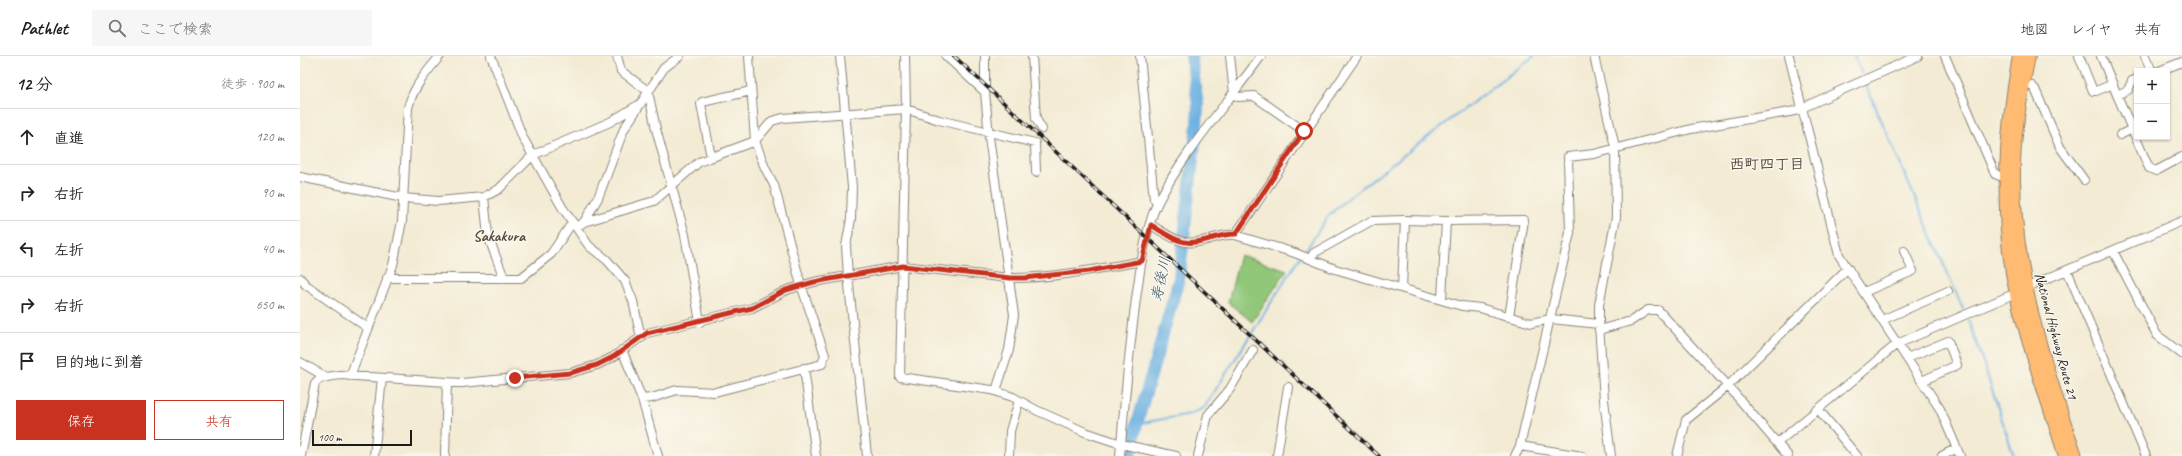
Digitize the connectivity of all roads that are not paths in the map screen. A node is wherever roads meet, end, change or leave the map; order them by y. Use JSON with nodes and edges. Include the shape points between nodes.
{"nodes":[{"id":1,"x":440,"y":56,"type":"edge"},
{"id":2,"x":491,"y":56,"type":"edge"},
{"id":3,"x":617,"y":56,"type":"edge"},
{"id":4,"x":680,"y":56,"type":"edge"},
{"id":5,"x":749,"y":56,"type":"edge"},
{"id":6,"x":840,"y":56,"type":"edge"},
{"id":7,"x":904,"y":56,"type":"edge"},
{"id":8,"x":946,"y":56,"type":"edge"},
{"id":9,"x":986,"y":56,"type":"edge"},
{"id":10,"x":1032,"y":56,"type":"edge"},
{"id":11,"x":1140,"y":56,"type":"edge"},
{"id":12,"x":1230,"y":56,"type":"edge"},
{"id":13,"x":1261,"y":56,"type":"edge"},
{"id":14,"x":1357,"y":56,"type":"edge"},
{"id":15,"x":1594,"y":56,"type":"edge"},
{"id":16,"x":1789,"y":56,"type":"edge"},
{"id":17,"x":1918,"y":56,"type":"edge"},
{"id":18,"x":1945,"y":56,"type":"edge"},
{"id":19,"x":2020,"y":56,"type":"edge"},
{"id":20,"x":2029,"y":56,"type":"edge"},
{"id":21,"x":2079,"y":56,"type":"edge"},
{"id":22,"x":2102,"y":56,"type":"edge"},
{"id":23,"x":2145,"y":56,"type":"edge"},
{"id":24,"x":2182,"y":62,"type":"edge"},
{"id":25,"x":2151,"y":68,"type":"edge"},
{"id":26,"x":2167,"y":68,"type":"edge"},
{"id":27,"x":2134,"y":80,"type":"edge"},
{"id":28,"x":2023,"y":84,"type":"junction"},
{"id":29,"x":2113,"y":84,"type":"junction"},
{"id":30,"x":751,"y":90,"type":"junction"},
{"id":31,"x":648,"y":91,"type":"junction"},
{"id":32,"x":986,"y":92,"type":"junction"},
{"id":33,"x":1234,"y":94,"type":"junction"},
{"id":34,"x":2118,"y":95,"type":"junction"},
{"id":35,"x":640,"y":104,"type":"junction"},
{"id":36,"x":1802,"y":107,"type":"junction"},
{"id":37,"x":906,"y":109,"type":"junction"},
{"id":38,"x":844,"y":114,"type":"junction"},
{"id":39,"x":1042,"y":129,"type":"dead end"},
{"id":40,"x":2134,"y":129,"type":"edge"},
{"id":41,"x":1304,"y":131,"type":"junction"},
{"id":42,"x":990,"y":133,"type":"junction"},
{"id":43,"x":2120,"y":135,"type":"dead end"},
{"id":44,"x":2138,"y":140,"type":"edge"},
{"id":45,"x":755,"y":141,"type":"junction"},
{"id":46,"x":1615,"y":147,"type":"junction"},
{"id":47,"x":533,"y":155,"type":"junction"},
{"id":48,"x":711,"y":157,"type":"junction"},
{"id":49,"x":2182,"y":157,"type":"edge"},
{"id":50,"x":1036,"y":172,"type":"dead end"},
{"id":51,"x":300,"y":177,"type":"edge"},
{"id":52,"x":2005,"y":178,"type":"junction"},
{"id":53,"x":2084,"y":180,"type":"dead end"},
{"id":54,"x":672,"y":188,"type":"junction"},
{"id":55,"x":484,"y":197,"type":"junction"},
{"id":56,"x":403,"y":198,"type":"junction"},
{"id":57,"x":1157,"y":203,"type":"junction"},
{"id":58,"x":1405,"y":220,"type":"junction"},
{"id":59,"x":1446,"y":221,"type":"junction"},
{"id":60,"x":2182,"y":221,"type":"edge"},
{"id":61,"x":584,"y":222,"type":"junction"},
{"id":62,"x":574,"y":225,"type":"junction"},
{"id":63,"x":1151,"y":225,"type":"junction"},
{"id":64,"x":1236,"y":234,"type":"junction"},
{"id":65,"x":1904,"y":251,"type":"dead end"},
{"id":66,"x":2113,"y":251,"type":"junction"},
{"id":67,"x":1308,"y":258,"type":"junction"},
{"id":68,"x":1142,"y":261,"type":"junction"},
{"id":69,"x":903,"y":266,"type":"junction"},
{"id":70,"x":1848,"y":268,"type":"junction"},
{"id":71,"x":2067,"y":270,"type":"junction"},
{"id":72,"x":848,"y":276,"type":"junction"},
{"id":73,"x":300,"y":278,"type":"edge"},
{"id":74,"x":387,"y":278,"type":"junction"},
{"id":75,"x":504,"y":278,"type":"junction"},
{"id":76,"x":1010,"y":278,"type":"junction"},
{"id":77,"x":801,"y":285,"type":"junction"},
{"id":78,"x":1402,"y":288,"type":"junction"},
{"id":79,"x":1948,"y":291,"type":"dead end"},
{"id":80,"x":2021,"y":291,"type":"junction"},
{"id":81,"x":1864,"y":292,"type":"junction"},
{"id":82,"x":1442,"y":299,"type":"junction"},
{"id":83,"x":1510,"y":318,"type":"junction"},
{"id":84,"x":1551,"y":319,"type":"junction"},
{"id":85,"x":1882,"y":320,"type":"junction"},
{"id":86,"x":700,"y":322,"type":"junction"},
{"id":87,"x":1599,"y":327,"type":"junction"},
{"id":88,"x":368,"y":328,"type":"junction"},
{"id":89,"x":641,"y":338,"type":"junction"},
{"id":90,"x":1897,"y":344,"type":"junction"},
{"id":91,"x":622,"y":350,"type":"junction"},
{"id":92,"x":1253,"y":350,"type":"dead end"},
{"id":93,"x":2182,"y":354,"type":"edge"},
{"id":94,"x":1907,"y":358,"type":"junction"},
{"id":95,"x":300,"y":362,"type":"edge"},
{"id":96,"x":804,"y":368,"type":"junction"},
{"id":97,"x":350,"y":376,"type":"junction"},
{"id":98,"x":326,"y":377,"type":"junction"},
{"id":99,"x":382,"y":378,"type":"junction"},
{"id":100,"x":1922,"y":381,"type":"junction"},
{"id":101,"x":447,"y":382,"type":"junction"},
{"id":102,"x":1728,"y":386,"type":"junction"},
{"id":103,"x":1288,"y":387,"type":"dead end"},
{"id":104,"x":996,"y":391,"type":"junction"},
{"id":105,"x":642,"y":400,"type":"junction"},
{"id":106,"x":1020,"y":401,"type":"junction"},
{"id":107,"x":1818,"y":409,"type":"junction"},
{"id":108,"x":1777,"y":443,"type":"junction"},
{"id":109,"x":1123,"y":445,"type":"junction"},
{"id":110,"x":1520,"y":446,"type":"junction"},
{"id":111,"x":301,"y":452,"type":"edge"},
{"id":112,"x":1959,"y":452,"type":"edge"},
{"id":113,"x":374,"y":456,"type":"edge"},
{"id":114,"x":445,"y":456,"type":"edge"},
{"id":115,"x":658,"y":456,"type":"edge"},
{"id":116,"x":816,"y":456,"type":"edge"},
{"id":117,"x":867,"y":456,"type":"edge"},
{"id":118,"x":1008,"y":456,"type":"edge"},
{"id":119,"x":1120,"y":456,"type":"edge"},
{"id":120,"x":1176,"y":456,"type":"edge"},
{"id":121,"x":1198,"y":456,"type":"edge"},
{"id":122,"x":1277,"y":456,"type":"edge"},
{"id":123,"x":1515,"y":456,"type":"edge"},
{"id":124,"x":1582,"y":456,"type":"edge"},
{"id":125,"x":1611,"y":456,"type":"edge"},
{"id":126,"x":1677,"y":456,"type":"edge"},
{"id":127,"x":1788,"y":456,"type":"edge"},
{"id":128,"x":1858,"y":456,"type":"edge"},
{"id":129,"x":1942,"y":456,"type":"edge"},
{"id":130,"x":2065,"y":456,"type":"edge"},
{"id":131,"x":2077,"y":456,"type":"edge"},
{"id":132,"x":2146,"y":456,"type":"edge"}],
"edges":[{"from":1,"to":56,"type":"street","via":[[415,86],[408,108]]},
{"from":2,"to":47,"type":"street","via":[[523,138]]},
{"from":3,"to":31,"type":"street","via":[[621,71]]},
{"from":4,"to":31,"type":"street","via":[[664,68]]},
{"from":5,"to":30,"type":"street"},
{"from":6,"to":38,"type":"street"},
{"from":7,"to":37,"type":"street"},
{"from":8,"to":32,"type":"street"},
{"from":9,"to":32,"type":"street"},
{"from":10,"to":39,"type":"street","via":[[1036,119]]},
{"from":11,"to":57,"type":"street","via":[[1154,199]]},
{"from":12,"to":33,"type":"street"},
{"from":13,"to":33,"type":"street"},
{"from":14,"to":41,"type":"street"},
{"from":15,"to":46,"type":"street"},
{"from":16,"to":36,"type":"street"},
{"from":17,"to":36,"type":"street"},
{"from":18,"to":52,"type":"street","via":[[1995,174]]},
{"from":19,"to":52,"type":"highway","name":"National Highway Route 21","via":[[2007,137]]},
{"from":20,"to":28,"type":"highway","name":"National Highway Route 21"},
{"from":21,"to":29,"type":"street","via":[[2093,91]]},
{"from":22,"to":29,"type":"street"},
{"from":23,"to":25,"type":"street"},
{"from":24,"to":26,"type":"street"},
{"from":27,"to":34,"type":"street","via":[[2128,90]]},
{"from":28,"to":53,"type":"street","via":[[2035,89],[2060,147]]},
{"from":28,"to":80,"type":"highway","name":"National Highway Route 21","via":[[2014,179]]},
{"from":29,"to":34,"type":"street"},
{"from":30,"to":45,"type":"street"},
{"from":30,"to":48,"type":"street","via":[[702,102]]},
{"from":31,"to":35,"type":"street"},
{"from":31,"to":54,"type":"street"},
{"from":32,"to":42,"type":"street"},
{"from":33,"to":41,"type":"street","via":[[1238,97],[1254,96]]},
{"from":33,"to":57,"type":"street","via":[[1203,134]]},
{"from":34,"to":40,"type":"street"},
{"from":35,"to":47,"type":"street","via":[[610,122]]},
{"from":35,"to":61,"type":"street","via":[[624,129],[598,198]]},
{"from":36,"to":46,"type":"street","via":[[1795,111],[1691,129]]},
{"from":36,"to":70,"type":"street","via":[[1836,242]]},
{"from":37,"to":38,"type":"street"},
{"from":37,"to":42,"type":"street"},
{"from":37,"to":69,"type":"street"},
{"from":38,"to":45,"type":"street","via":[[772,121]]},
{"from":38,"to":72,"type":"street","via":[[852,187],[851,219],[846,246]]},
{"from":40,"to":43,"type":"street"},
{"from":41,"to":64,"type":"street"},
{"from":42,"to":50,"type":"street","via":[[1035,143]]},
{"from":42,"to":76,"type":"street"},
{"from":44,"to":49,"type":"street","via":[[2149,168],[2156,171]]},
{"from":45,"to":48,"type":"street"},
{"from":45,"to":77,"type":"street","via":[[774,185]]},
{"from":46,"to":84,"type":"street","via":[[1594,154],[1568,157],[1570,233]]},
{"from":46,"to":87,"type":"street","via":[[1616,217],[1599,305]]},
{"from":47,"to":55,"type":"street","via":[[499,189]]},
{"from":47,"to":62,"type":"street"},
{"from":48,"to":54,"type":"street","via":[[699,162]]},
{"from":51,"to":56,"type":"street"},
{"from":52,"to":80,"type":"highway","name":"National Highway Route 21","via":[[2008,239]]},
{"from":54,"to":61,"type":"street","via":[[654,201]]},
{"from":54,"to":86,"type":"street","via":[[685,235]]},
{"from":55,"to":56,"type":"street","via":[[438,201]]},
{"from":55,"to":75,"type":"street","via":[[488,236]]},
{"from":56,"to":74,"type":"street","via":[[402,221],[393,265]]},
{"from":57,"to":63,"type":"street"},
{"from":58,"to":59,"type":"street"},
{"from":58,"to":67,"type":"street","via":[[1371,221]]},
{"from":58,"to":78,"type":"street"},
{"from":59,"to":82,"type":"street"},
{"from":59,"to":83,"type":"street","via":[[1524,220]]},
{"from":60,"to":66,"type":"street"},
{"from":61,"to":62,"type":"street"},
{"from":62,"to":75,"type":"street","via":[[551,254],[533,271],[522,278]]},
{"from":62,"to":89,"type":"street","via":[[589,246],[607,260],[625,282],[633,301]]},
{"from":63,"to":64,"type":"street","via":[[1184,242]]},
{"from":63,"to":68,"type":"street"},
{"from":64,"to":67,"type":"street"},
{"from":65,"to":81,"type":"street","via":[[1913,271]]},
{"from":66,"to":71,"type":"street"},
{"from":66,"to":93,"type":"street","via":[[2157,335]]},
{"from":67,"to":78,"type":"street","via":[[1335,269]]},
{"from":68,"to":76,"type":"street","via":[[1089,271]]},
{"from":68,"to":109,"type":"street","via":[[1128,353]]},
{"from":69,"to":72,"type":"street"},
{"from":69,"to":76,"type":"street"},
{"from":69,"to":104,"type":"street","via":[[900,377]]},
{"from":70,"to":81,"type":"street"},
{"from":70,"to":102,"type":"street"},
{"from":71,"to":80,"type":"street"},
{"from":71,"to":132,"type":"street"},
{"from":72,"to":77,"type":"street"},
{"from":72,"to":117,"type":"street"},
{"from":73,"to":88,"type":"street","via":[[306,285]]},
{"from":74,"to":75,"type":"street"},
{"from":74,"to":88,"type":"street"},
{"from":76,"to":104,"type":"street","via":[[1014,315],[1009,350]]},
{"from":77,"to":86,"type":"street","via":[[752,308]]},
{"from":77,"to":96,"type":"street","via":[[825,355],[822,364]]},
{"from":78,"to":82,"type":"street"},
{"from":79,"to":85,"type":"street"},
{"from":80,"to":90,"type":"street"},
{"from":80,"to":130,"type":"highway","name":"National Highway Route 21"},
{"from":80,"to":131,"type":"highway","name":"National Highway Route 21"},
{"from":81,"to":85,"type":"street"},
{"from":82,"to":83,"type":"street"},
{"from":83,"to":84,"type":"street","via":[[1531,323]]},
{"from":84,"to":87,"type":"street"},
{"from":84,"to":110,"type":"street"},
{"from":85,"to":90,"type":"street"},
{"from":86,"to":89,"type":"street","via":[[647,333]]},
{"from":87,"to":102,"type":"street","via":[[1631,321],[1648,310],[1658,310]]},
{"from":87,"to":125,"type":"street"},
{"from":88,"to":97,"type":"street"},
{"from":89,"to":91,"type":"street"},
{"from":90,"to":94,"type":"street"},
{"from":90,"to":107,"type":"street"},
{"from":91,"to":101,"type":"street","via":[[597,365],[570,373],[462,383]]},
{"from":91,"to":105,"type":"street"},
{"from":92,"to":121,"type":"street","via":[[1230,389],[1208,415]]},
{"from":94,"to":100,"type":"street"},
{"from":94,"to":100,"type":"street","via":[[1948,341],[1957,365]]},
{"from":95,"to":98,"type":"street"},
{"from":96,"to":105,"type":"street","via":[[715,392],[677,390]]},
{"from":96,"to":116,"type":"street"},
{"from":97,"to":98,"type":"street"},
{"from":97,"to":99,"type":"street"},
{"from":98,"to":111,"type":"street","via":[[315,383]]},
{"from":99,"to":101,"type":"street"},
{"from":99,"to":113,"type":"street"},
{"from":100,"to":112,"type":"street","via":[[1940,409]]},
{"from":101,"to":114,"type":"street"},
{"from":102,"to":108,"type":"street"},
{"from":102,"to":126,"type":"street","via":[[1686,420]]},
{"from":103,"to":122,"type":"street"},
{"from":104,"to":106,"type":"street"},
{"from":105,"to":115,"type":"street"},
{"from":106,"to":109,"type":"street","via":[[1062,422]]},
{"from":106,"to":118,"type":"street","via":[[1010,430]]},
{"from":107,"to":108,"type":"street"},
{"from":107,"to":128,"type":"street"},
{"from":108,"to":127,"type":"street"},
{"from":109,"to":119,"type":"street"},
{"from":109,"to":120,"type":"street"},
{"from":110,"to":123,"type":"street"},
{"from":110,"to":124,"type":"street"},
{"from":112,"to":129,"type":"street"}]}
